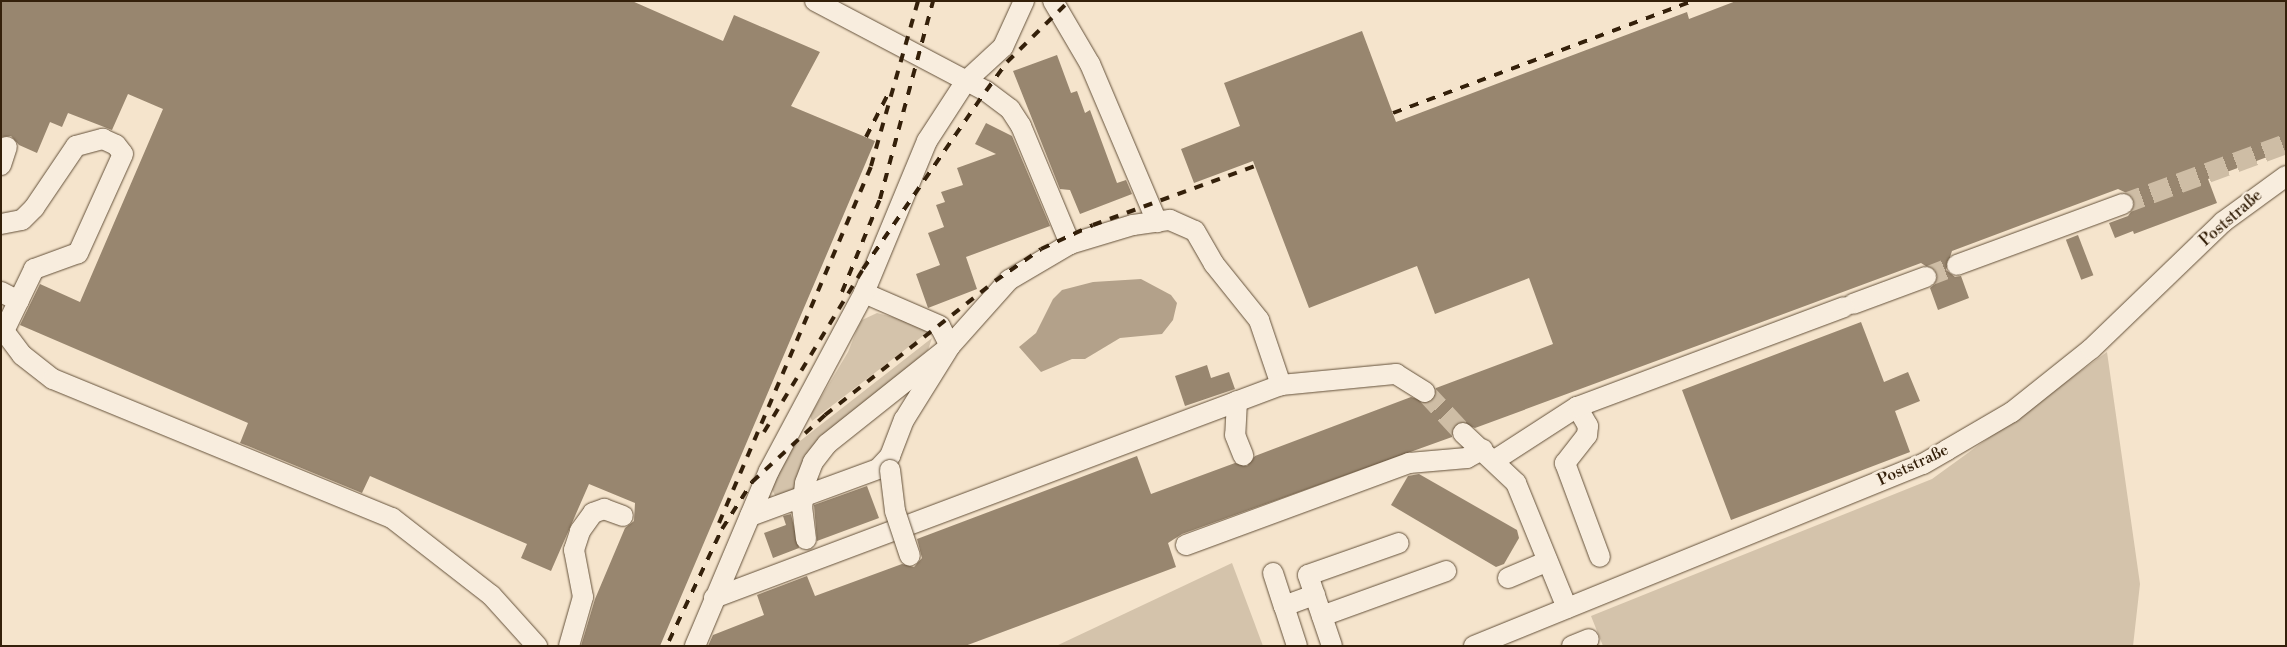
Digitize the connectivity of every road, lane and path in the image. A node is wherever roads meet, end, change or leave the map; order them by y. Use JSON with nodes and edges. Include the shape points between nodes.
{"nodes":[{"id":1,"x":815,"y":1,"type":"edge"},
{"id":2,"x":1024,"y":1,"type":"edge"},
{"id":3,"x":1053,"y":1,"type":"edge"},
{"id":4,"x":966,"y":81,"type":"junction"},
{"id":5,"x":2286,"y":176,"type":"edge"},
{"id":6,"x":2123,"y":204,"type":"tunnel mouth"},
{"id":7,"x":1157,"y":222,"type":"junction"},
{"id":8,"x":1,"y":224,"type":"edge"},
{"id":9,"x":1070,"y":244,"type":"junction"},
{"id":10,"x":1957,"y":265,"type":"tunnel mouth"},
{"id":11,"x":1926,"y":277,"type":"tunnel mouth"},
{"id":12,"x":864,"y":293,"type":"junction"},
{"id":13,"x":10,"y":296,"type":"edge"},
{"id":14,"x":950,"y":346,"type":"junction"},
{"id":15,"x":1281,"y":385,"type":"junction"},
{"id":16,"x":1426,"y":392,"type":"tunnel mouth"},
{"id":17,"x":1237,"y":401,"type":"junction"},
{"id":18,"x":1577,"y":407,"type":"junction"},
{"id":19,"x":1463,"y":433,"type":"tunnel mouth"},
{"id":20,"x":1243,"y":454,"type":"dead end"},
{"id":21,"x":1489,"y":454,"type":"junction"},
{"id":22,"x":890,"y":463,"type":"junction"},
{"id":23,"x":623,"y":516,"type":"dead end"},
{"id":24,"x":750,"y":516,"type":"junction"},
{"id":25,"x":806,"y":539,"type":"dead end"},
{"id":26,"x":1399,"y":543,"type":"dead end"},
{"id":27,"x":1186,"y":545,"type":"dead end"},
{"id":28,"x":910,"y":556,"type":"dead end"},
{"id":29,"x":1600,"y":557,"type":"dead end"},
{"id":30,"x":1548,"y":561,"type":"junction"},
{"id":31,"x":1446,"y":571,"type":"dead end"},
{"id":32,"x":1273,"y":573,"type":"dead end"},
{"id":33,"x":1508,"y":578,"type":"dead end"},
{"id":34,"x":1315,"y":595,"type":"junction"},
{"id":35,"x":714,"y":598,"type":"junction"},
{"id":36,"x":1284,"y":606,"type":"junction"},
{"id":37,"x":1567,"y":608,"type":"junction"},
{"id":38,"x":1322,"y":616,"type":"junction"},
{"id":39,"x":537,"y":646,"type":"edge"},
{"id":40,"x":569,"y":646,"type":"edge"},
{"id":41,"x":695,"y":646,"type":"edge"},
{"id":42,"x":1297,"y":646,"type":"edge"},
{"id":43,"x":1332,"y":646,"type":"edge"},
{"id":44,"x":1474,"y":646,"type":"edge"}],
"edges":[{"from":1,"to":4,"type":"street"},
{"from":2,"to":4,"type":"street","via":[[1003,47]]},
{"from":3,"to":7,"type":"street","via":[[1090,64]]},
{"from":4,"to":9,"type":"street","via":[[998,99],[1021,126]]},
{"from":4,"to":12,"type":"street","via":[[927,142]]},
{"from":5,"to":37,"type":"street","name":"Poststraße","via":[[2223,222],[2092,349],[2012,412],[1923,464]]},
{"from":6,"to":10,"type":"street"},
{"from":7,"to":9,"type":"street"},
{"from":7,"to":15,"type":"street","via":[[1170,220],[1195,231],[1214,264],[1259,320]]},
{"from":8,"to":13,"type":"street","via":[[22,220],[34,208],[76,146],[103,139],[123,154],[78,253],[34,269]]},
{"from":9,"to":14,"type":"street","via":[[1009,280]]},
{"from":11,"to":18,"type":"street"},
{"from":12,"to":14,"type":"street","via":[[940,326]]},
{"from":12,"to":24,"type":"street"},
{"from":13,"to":39,"type":"street","via":[[4,332],[22,355],[53,379],[392,518],[491,595]]},
{"from":14,"to":22,"type":"street","via":[[904,420]]},
{"from":14,"to":25,"type":"street","via":[[827,444],[813,462],[802,508]]},
{"from":15,"to":16,"type":"street","via":[[1396,374]]},
{"from":15,"to":17,"type":"street"},
{"from":17,"to":20,"type":"street","via":[[1235,435]]},
{"from":17,"to":35,"type":"street"},
{"from":18,"to":21,"type":"street"},
{"from":18,"to":29,"type":"street","via":[[1588,426],[1587,435],[1565,463]]},
{"from":19,"to":21,"type":"street"},
{"from":21,"to":27,"type":"street","via":[[1409,463]]},
{"from":21,"to":30,"type":"street","via":[[1516,483]]},
{"from":22,"to":24,"type":"street"},
{"from":22,"to":28,"type":"street","bridge":true,"via":[[895,511]]},
{"from":23,"to":40,"type":"street","via":[[604,509],[593,513],[580,531],[574,550],[584,597]]},
{"from":24,"to":35,"type":"street"},
{"from":26,"to":34,"type":"street","via":[[1308,575]]},
{"from":30,"to":33,"type":"street"},
{"from":30,"to":37,"type":"street"},
{"from":31,"to":38,"type":"street"},
{"from":32,"to":36,"type":"street"},
{"from":34,"to":36,"type":"street"},
{"from":34,"to":38,"type":"street"},
{"from":35,"to":41,"type":"street"},
{"from":36,"to":42,"type":"street"},
{"from":37,"to":44,"type":"street","name":"Poststraße"},
{"from":38,"to":43,"type":"street"}]}
